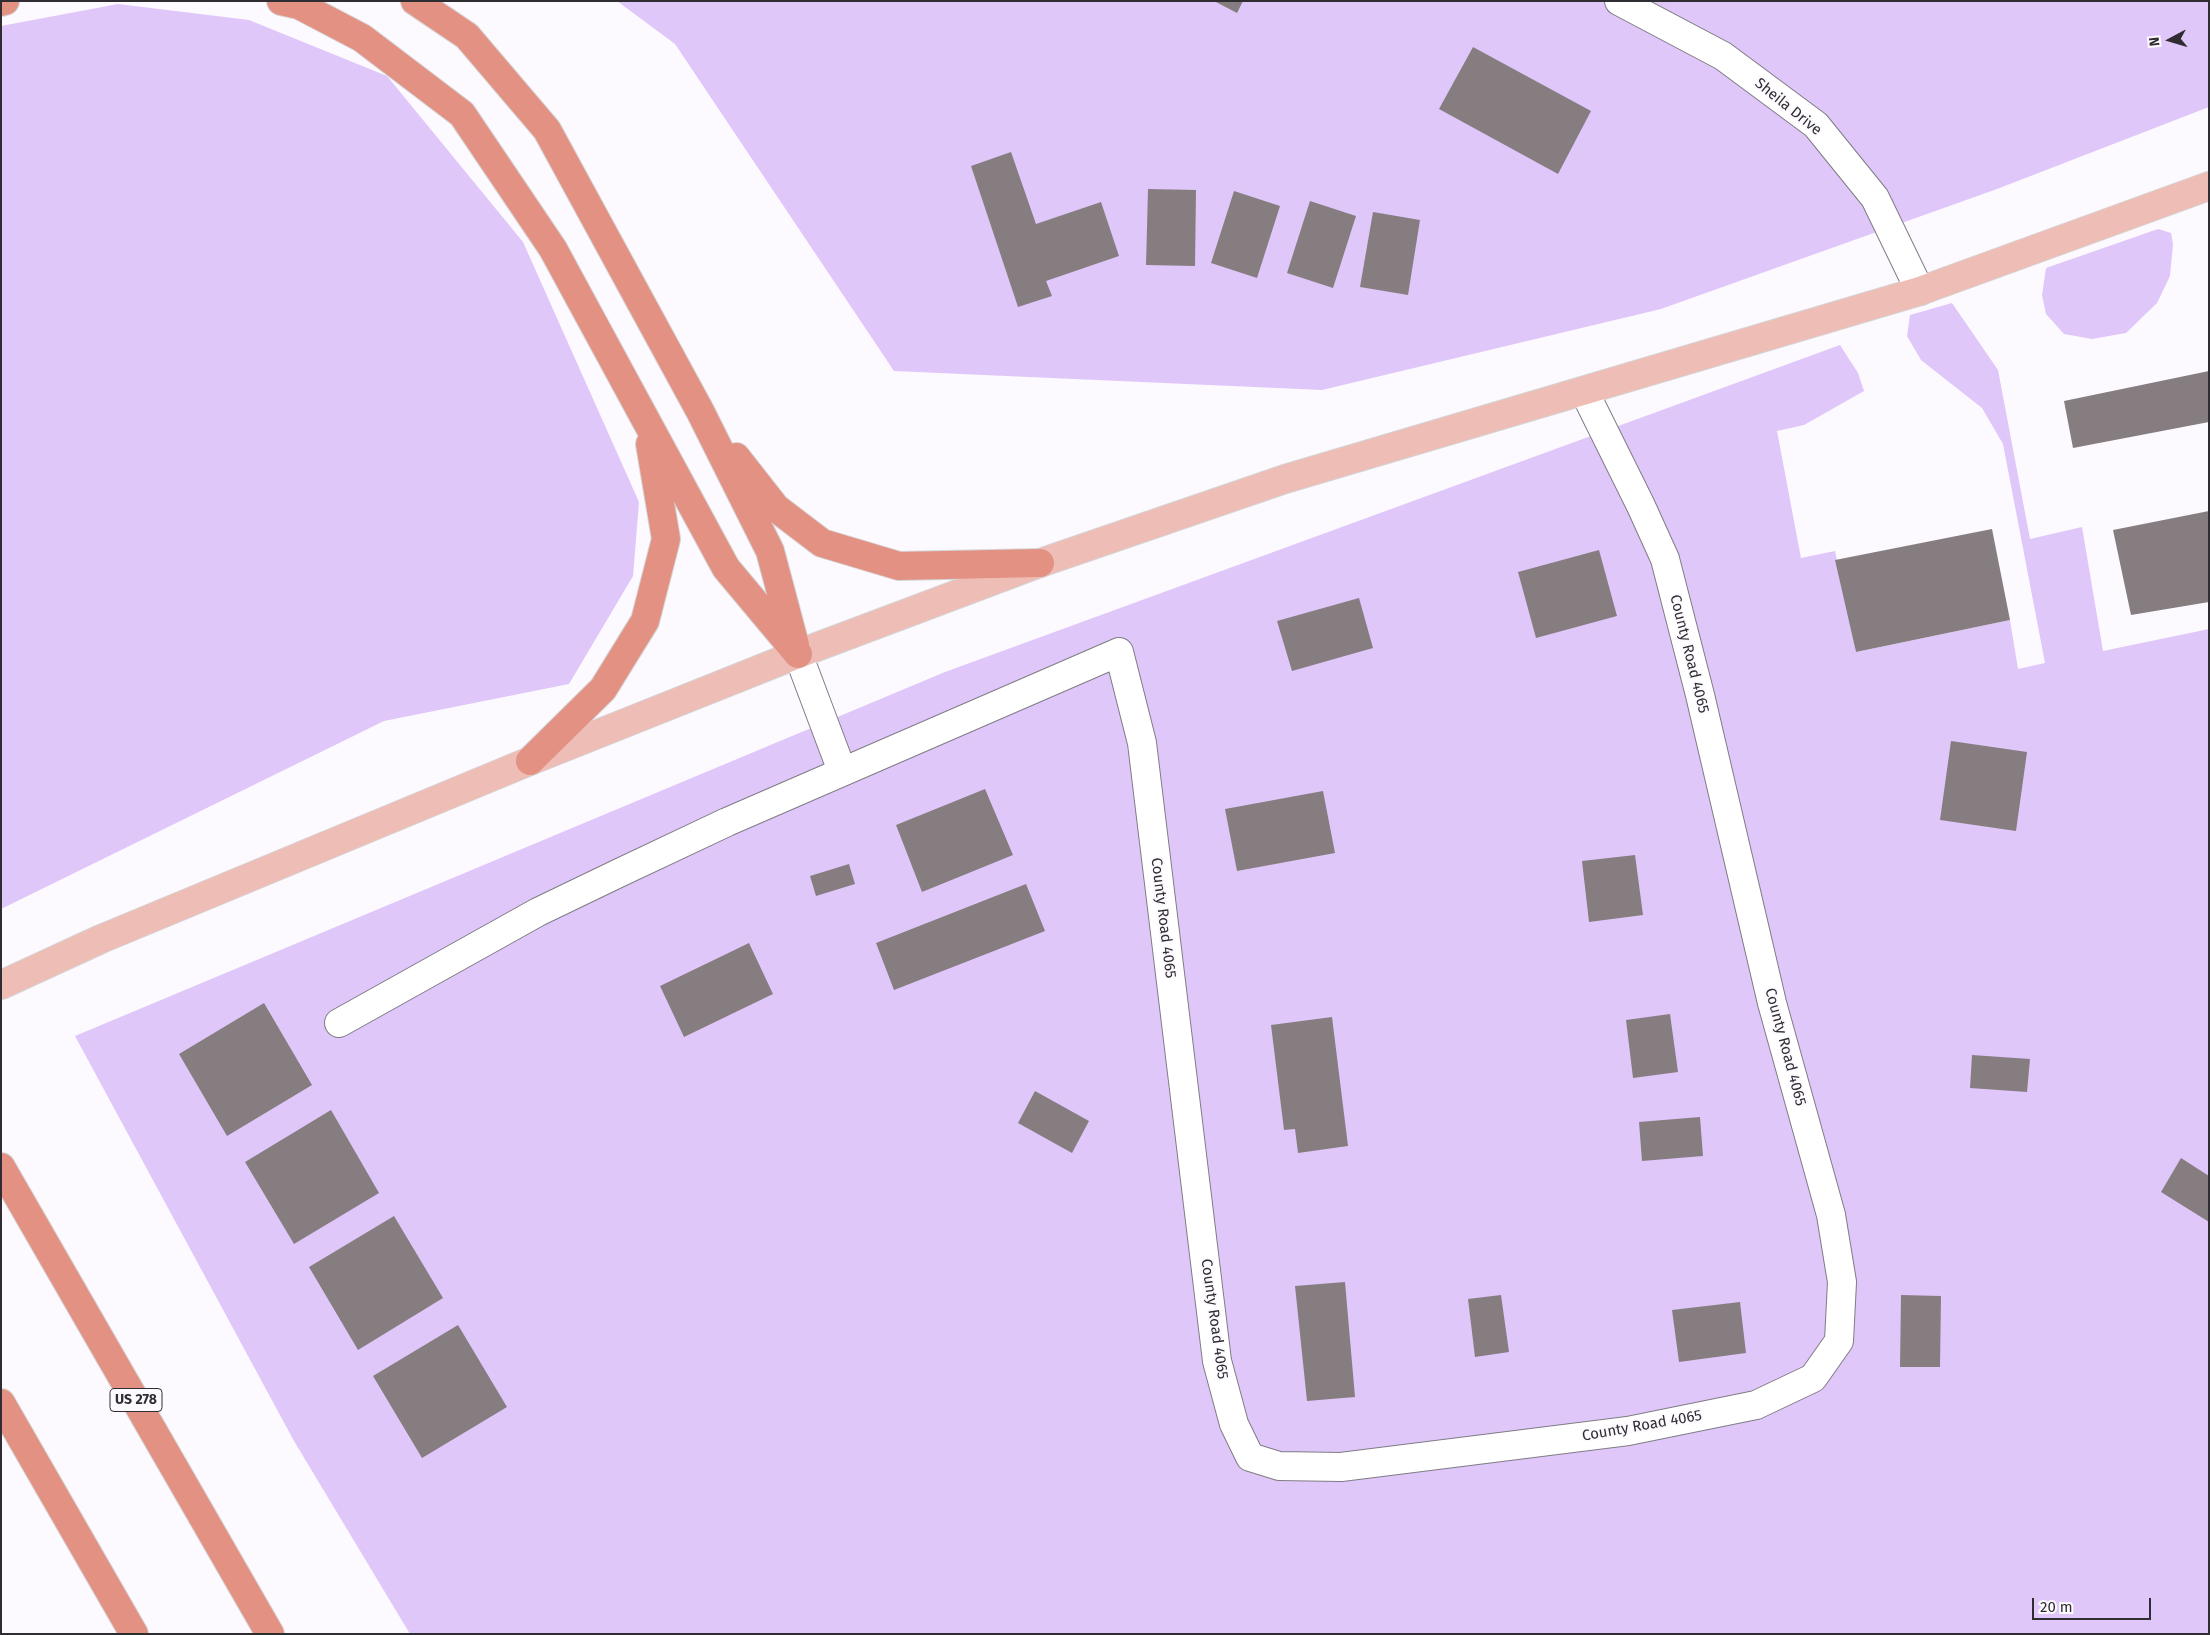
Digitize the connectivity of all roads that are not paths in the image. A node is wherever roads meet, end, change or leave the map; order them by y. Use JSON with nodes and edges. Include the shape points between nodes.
{"nodes":[{"id":1,"x":5,"y":1,"type":"edge"},
{"id":2,"x":281,"y":1,"type":"edge"},
{"id":3,"x":415,"y":1,"type":"edge"},
{"id":4,"x":1619,"y":1,"type":"edge"},
{"id":5,"x":1,"y":2,"type":"edge"},
{"id":6,"x":2209,"y":186,"type":"edge"},
{"id":7,"x":1920,"y":291,"type":"junction"},
{"id":8,"x":1584,"y":391,"type":"junction"},
{"id":9,"x":700,"y":411,"type":"junction"},
{"id":10,"x":647,"y":423,"type":"junction"},
{"id":11,"x":1040,"y":563,"type":"junction"},
{"id":12,"x":798,"y":654,"type":"junction"},
{"id":13,"x":530,"y":761,"type":"junction"},
{"id":14,"x":842,"y":771,"type":"junction"},
{"id":15,"x":1,"y":985,"type":"edge"},
{"id":16,"x":339,"y":1023,"type":"dead end"},
{"id":17,"x":1,"y":1167,"type":"edge"},
{"id":18,"x":1,"y":1403,"type":"edge"},
{"id":19,"x":134,"y":1634,"type":"edge"},
{"id":20,"x":270,"y":1634,"type":"edge"}],
"edges":[{"from":1,"to":5,"type":"highway"},
{"from":2,"to":10,"type":"highway","via":[[299,5],[362,38],[462,114],[553,248]]},
{"from":3,"to":9,"type":"highway","via":[[467,36],[546,130]]},
{"from":4,"to":7,"type":"street","name":"Sheila Drive","via":[[1723,56],[1816,125],[1875,198]]},
{"from":6,"to":7,"type":"main road"},
{"from":7,"to":8,"type":"main road"},
{"from":8,"to":11,"type":"main road","via":[[1253,489]]},
{"from":8,"to":14,"type":"street","name":"County Road 4065","via":[[1665,559],[1772,1003],[1831,1215],[1842,1282],[1839,1342],[1812,1378],[1756,1404],[1628,1431],[1341,1467],[1279,1466],[1250,1457],[1234,1424],[1217,1361],[1142,742],[1119,652]]},
{"from":9,"to":11,"type":"highway","via":[[776,508],[822,543],[900,566]]},
{"from":9,"to":12,"type":"highway","via":[[770,551]]},
{"from":10,"to":12,"type":"highway","via":[[726,568]]},
{"from":10,"to":13,"type":"highway","via":[[666,539],[645,621],[603,689]]},
{"from":11,"to":12,"type":"main road"},
{"from":12,"to":13,"type":"main road"},
{"from":12,"to":14,"type":"street"},
{"from":13,"to":15,"type":"main road","via":[[101,939]]},
{"from":14,"to":16,"type":"street","via":[[538,912]]},
{"from":17,"to":20,"type":"highway","number":"US 278"},
{"from":18,"to":19,"type":"highway"}]}
